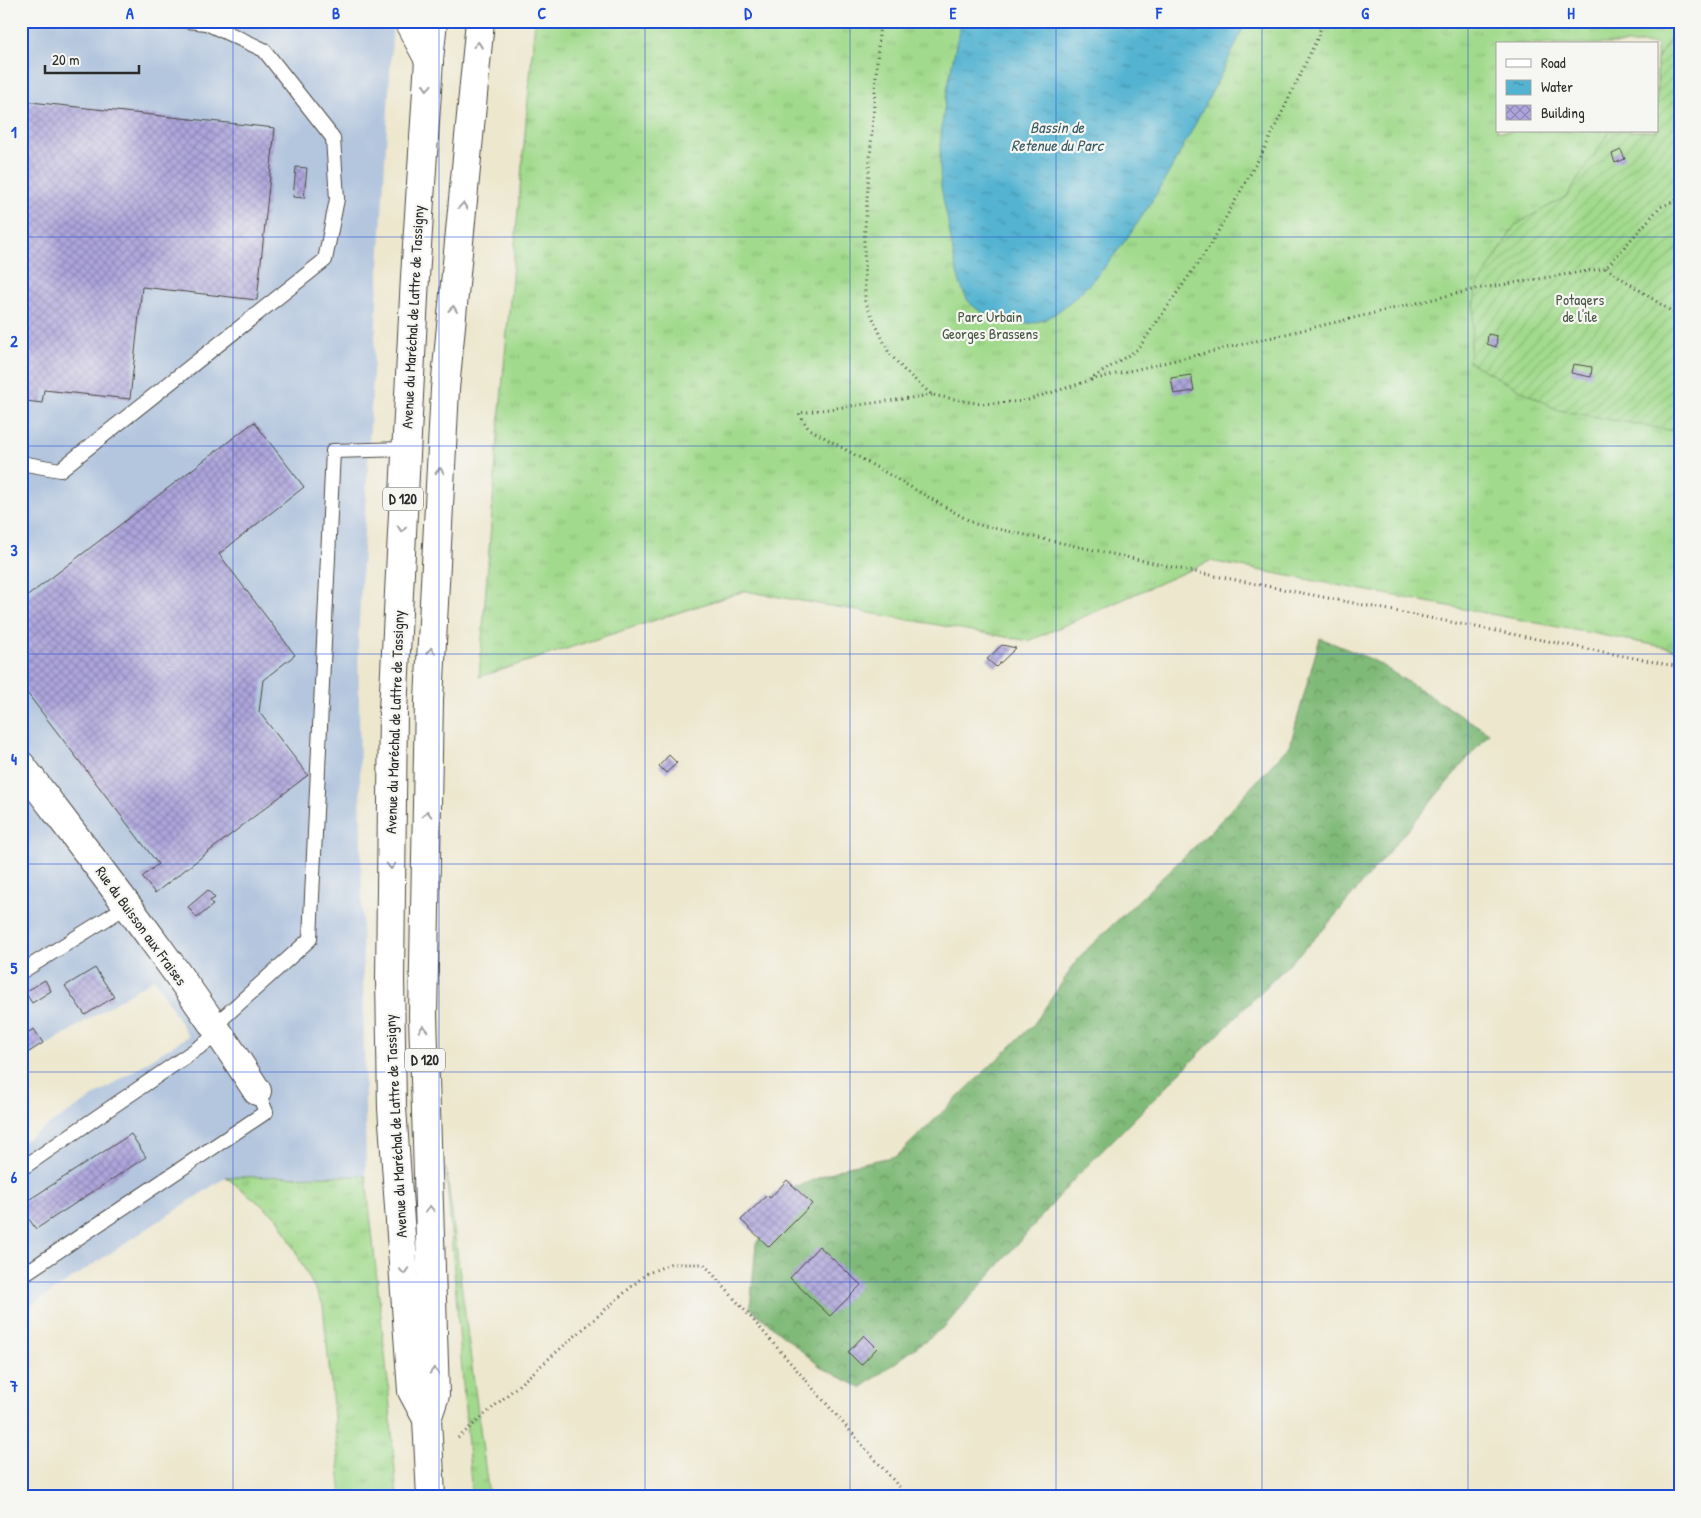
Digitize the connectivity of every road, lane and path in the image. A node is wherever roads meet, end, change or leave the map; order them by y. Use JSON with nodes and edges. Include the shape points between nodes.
{"nodes":[{"id":1,"x":188,"y":21,"type":"edge"},
{"id":2,"x":408,"y":21,"type":"edge"},
{"id":3,"x":433,"y":21,"type":"edge"},
{"id":4,"x":480,"y":21,"type":"edge"},
{"id":5,"x":880,"y":21,"type":"edge"},
{"id":6,"x":1323,"y":21,"type":"edge"},
{"id":7,"x":429,"y":60,"type":"junction"},
{"id":8,"x":1680,"y":199,"type":"edge"},
{"id":9,"x":1606,"y":268,"type":"junction"},
{"id":10,"x":1680,"y":316,"type":"edge"},
{"id":11,"x":1088,"y":380,"type":"junction"},
{"id":12,"x":932,"y":395,"type":"junction"},
{"id":13,"x":406,"y":449,"type":"junction"},
{"id":14,"x":21,"y":463,"type":"edge"},
{"id":15,"x":1680,"y":667,"type":"edge"},
{"id":16,"x":21,"y":765,"type":"edge"},
{"id":17,"x":127,"y":906,"type":"junction"},
{"id":18,"x":21,"y":972,"type":"edge"},
{"id":19,"x":217,"y":1029,"type":"junction"},
{"id":20,"x":257,"y":1091,"type":"joint"},
{"id":21,"x":21,"y":1168,"type":"edge"},
{"id":22,"x":21,"y":1276,"type":"edge"},
{"id":23,"x":427,"y":1419,"type":"junction"},
{"id":24,"x":456,"y":1430,"type":"dead end"},
{"id":25,"x":431,"y":1497,"type":"edge"},
{"id":26,"x":908,"y":1497,"type":"edge"}],
"edges":[{"from":1,"to":14,"type":"lane","via":[[206,23],[264,50],[333,138],[338,198],[325,260],[60,470]]},
{"from":2,"to":7,"type":"main road"},
{"from":3,"to":7,"type":"main road","name":"Avenue du Maréchal de Lattre de Tassigny","number":"D 120"},
{"from":23,"to":4,"type":"main road","name":"Avenue du Maréchal de Lattre de Tassigny","number":"D 120","one_way":true,"via":[[435,1395],[423,1016],[429,700],[444,389]]},
{"from":5,"to":12,"type":"path","via":[[864,241],[865,301],[888,353]]},
{"from":6,"to":11,"type":"path","via":[[1267,144],[1211,244],[1138,349]]},
{"from":7,"to":13,"type":"main road","name":"Avenue du Maréchal de Lattre de Tassigny","number":"D 120","one_way":true},
{"from":8,"to":9,"type":"path","via":[[1660,207]]},
{"from":9,"to":10,"type":"path"},
{"from":9,"to":11,"type":"path","via":[[1476,289]]},
{"from":11,"to":12,"type":"path","via":[[1025,401],[981,404]]},
{"from":12,"to":15,"type":"path","via":[[799,413],[808,428],[975,524],[1200,573]]},
{"from":13,"to":19,"type":"lane","via":[[333,451],[310,939]]},
{"from":13,"to":23,"type":"main road","name":"Avenue du Maréchal de Lattre de Tassigny","number":"D 120","one_way":true,"via":[[392,711],[392,1108],[412,1391]]},
{"from":16,"to":17,"type":"main road","name":"Rue du Buisson aux Fraises"},
{"from":17,"to":18,"type":"lane"},
{"from":17,"to":19,"type":"main road","name":"Rue du Buisson aux Fraises"},
{"from":19,"to":20,"type":"main road","name":"Rue du Buisson aux Fraises"},
{"from":19,"to":21,"type":"lane"},
{"from":20,"to":22,"type":"lane","via":[[266,1112]]},
{"from":23,"to":25,"type":"main road","name":"Avenue du Maréchal de Lattre de Tassigny","number":"D 120"},
{"from":24,"to":26,"type":"path","via":[[456,1440],[646,1274],[670,1264],[704,1264]]}]}
